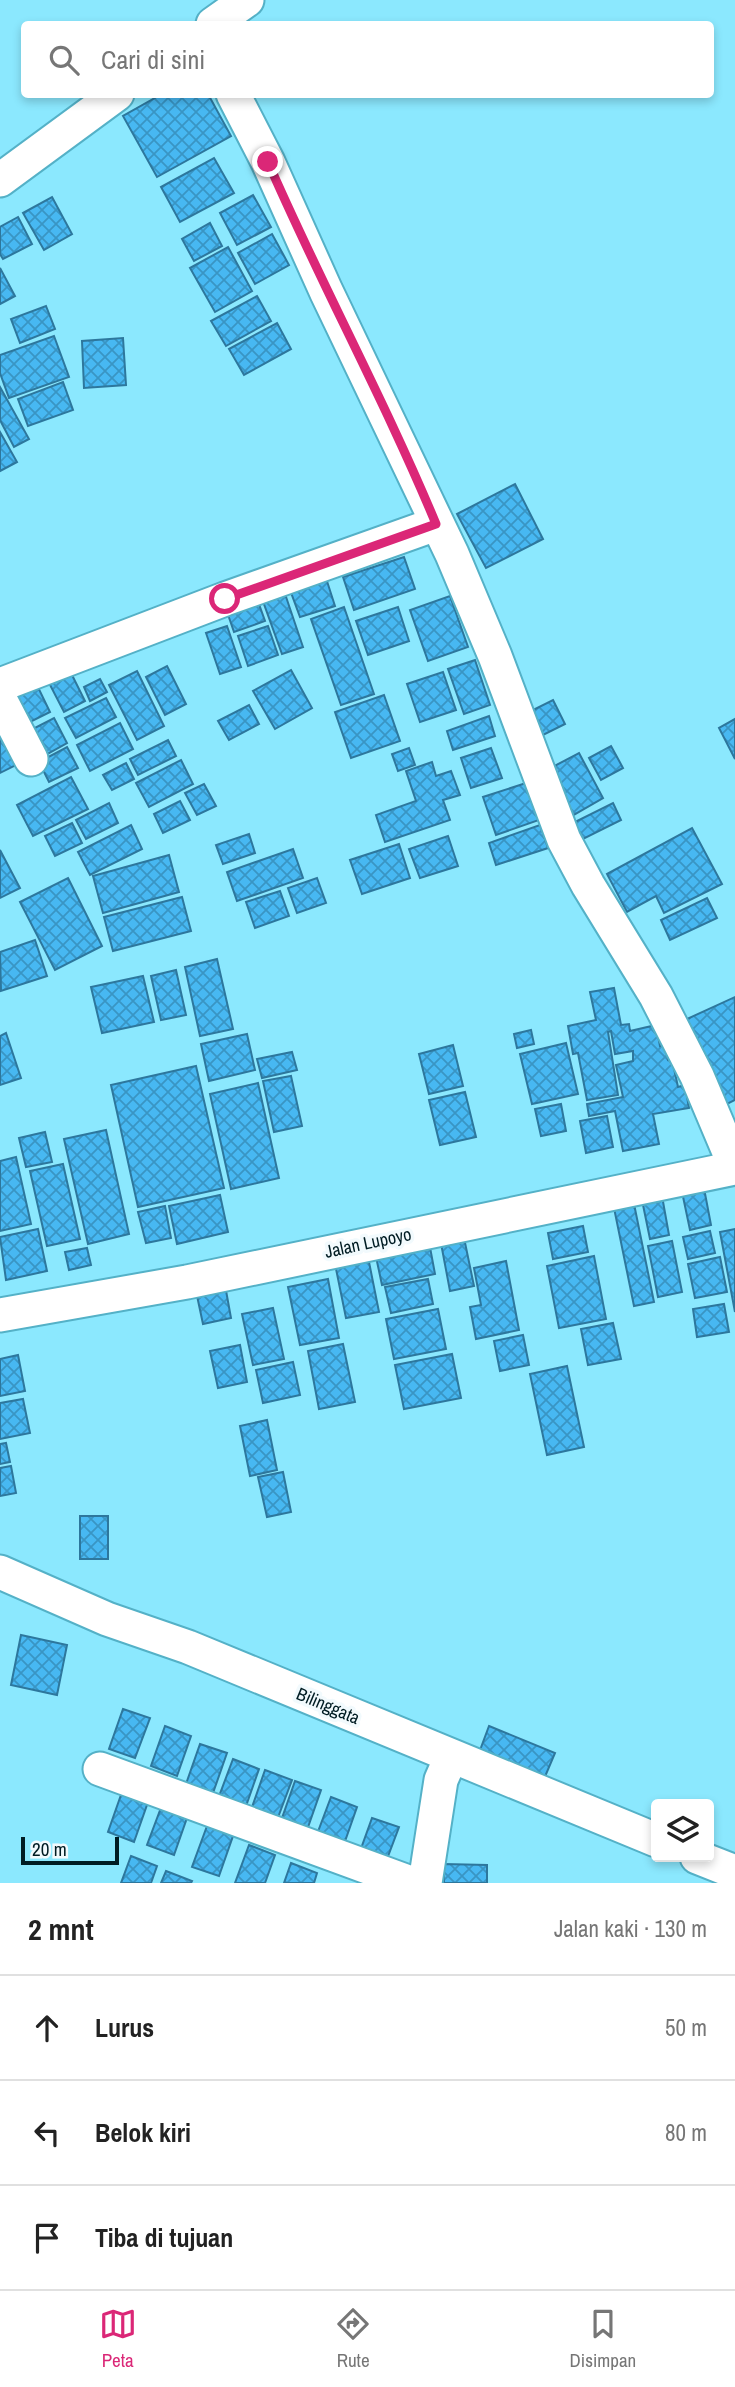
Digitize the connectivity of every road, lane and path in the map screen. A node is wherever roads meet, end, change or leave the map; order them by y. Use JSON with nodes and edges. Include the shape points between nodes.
{"nodes":[{"id":1,"x":247,"y":0,"type":"edge"},
{"id":2,"x":217,"y":21,"type":"edge"},
{"id":3,"x":112,"y":98,"type":"edge"},
{"id":4,"x":235,"y":98,"type":"edge"},
{"id":5,"x":0,"y":180,"type":"edge"},
{"id":6,"x":436,"y":524,"type":"junction"},
{"id":7,"x":0,"y":685,"type":"edge"},
{"id":8,"x":0,"y":699,"type":"edge"},
{"id":9,"x":31,"y":759,"type":"dead end"},
{"id":10,"x":735,"y":1167,"type":"edge"},
{"id":11,"x":0,"y":1315,"type":"edge"},
{"id":12,"x":0,"y":1572,"type":"edge"},
{"id":13,"x":447,"y":1767,"type":"junction"},
{"id":14,"x":100,"y":1769,"type":"dead end"},
{"id":15,"x":651,"y":1838,"type":"edge"},
{"id":16,"x":710,"y":1862,"type":"edge"},
{"id":17,"x":735,"y":1872,"type":"edge"},
{"id":18,"x":411,"y":1883,"type":"edge"},
{"id":19,"x":425,"y":1883,"type":"edge"}],
"edges":[{"from":1,"to":2,"type":"street"},
{"from":3,"to":5,"type":"street"},
{"from":4,"to":6,"type":"street"},
{"from":6,"to":7,"type":"street"},
{"from":6,"to":10,"type":"street","via":[[495,656],[564,840],[656,996],[697,1076]]},
{"from":8,"to":9,"type":"street"},
{"from":10,"to":11,"type":"street","name":"Jalan Lupoyo","via":[[187,1282]]},
{"from":12,"to":13,"type":"street","name":"Bilinggata","via":[[107,1619],[188,1647]]},
{"from":13,"to":15,"type":"street","name":"Bilinggata"},
{"from":13,"to":19,"type":"street"},
{"from":14,"to":18,"type":"street"},
{"from":16,"to":17,"type":"street"}]}
